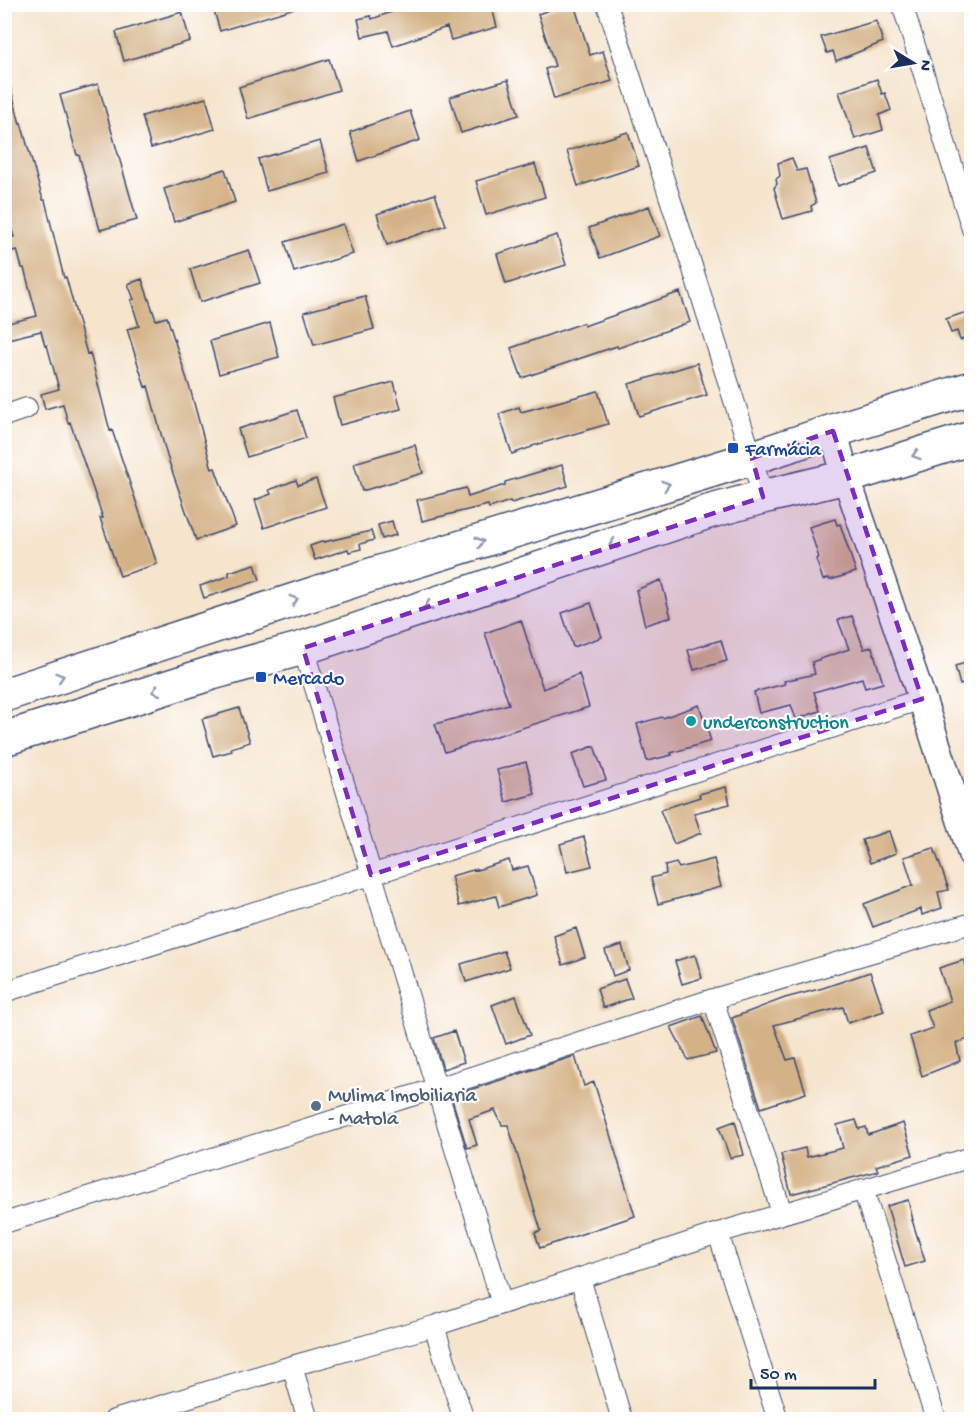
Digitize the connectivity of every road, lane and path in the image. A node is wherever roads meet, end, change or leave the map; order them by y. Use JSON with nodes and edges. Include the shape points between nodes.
{"nodes":[{"id":1,"x":607,"y":4,"type":"edge"},
{"id":2,"x":902,"y":4,"type":"edge"},
{"id":3,"x":972,"y":229,"type":"edge"},
{"id":4,"x":972,"y":388,"type":"edge"},
{"id":5,"x":27,"y":408,"type":"dead end"},
{"id":6,"x":4,"y":416,"type":"edge"},
{"id":7,"x":833,"y":431,"type":"junction"},
{"id":8,"x":972,"y":438,"type":"edge"},
{"id":9,"x":752,"y":458,"type":"junction"},
{"id":10,"x":846,"y":477,"type":"junction"},
{"id":11,"x":763,"y":497,"type":"junction"},
{"id":12,"x":303,"y":648,"type":"junction"},
{"id":13,"x":4,"y":695,"type":"edge"},
{"id":14,"x":922,"y":699,"type":"junction"},
{"id":15,"x":4,"y":739,"type":"edge"},
{"id":16,"x":972,"y":855,"type":"edge"},
{"id":17,"x":371,"y":875,"type":"junction"},
{"id":18,"x":972,"y":923,"type":"edge"},
{"id":19,"x":4,"y":992,"type":"edge"},
{"id":20,"x":713,"y":999,"type":"junction"},
{"id":21,"x":437,"y":1088,"type":"junction"},
{"id":22,"x":972,"y":1157,"type":"edge"},
{"id":23,"x":863,"y":1189,"type":"junction"},
{"id":24,"x":782,"y":1213,"type":"junction"},
{"id":25,"x":4,"y":1223,"type":"edge"},
{"id":26,"x":718,"y":1233,"type":"junction"},
{"id":27,"x":580,"y":1278,"type":"junction"},
{"id":28,"x":502,"y":1304,"type":"junction"},
{"id":29,"x":434,"y":1326,"type":"junction"},
{"id":30,"x":292,"y":1366,"type":"junction"},
{"id":31,"x":149,"y":1414,"type":"edge"},
{"id":32,"x":114,"y":1419,"type":"edge"},
{"id":33,"x":308,"y":1419,"type":"edge"},
{"id":34,"x":464,"y":1419,"type":"edge"},
{"id":35,"x":622,"y":1419,"type":"edge"},
{"id":36,"x":778,"y":1419,"type":"edge"},
{"id":37,"x":936,"y":1419,"type":"edge"}],
"edges":[{"from":1,"to":9,"type":"street"},
{"from":2,"to":3,"type":"street"},
{"from":4,"to":7,"type":"highway"},
{"from":5,"to":6,"type":"street"},
{"from":7,"to":9,"type":"highway"},
{"from":7,"to":10,"type":"street"},
{"from":8,"to":10,"type":"highway","one_way":true},
{"from":9,"to":11,"type":"street"},
{"from":13,"to":9,"type":"highway","one_way":true,"via":[[377,573]]},
{"from":10,"to":11,"type":"highway"},
{"from":10,"to":14,"type":"street"},
{"from":11,"to":12,"type":"highway","one_way":true},
{"from":12,"to":15,"type":"highway","one_way":true},
{"from":12,"to":17,"type":"street"},
{"from":14,"to":16,"type":"street"},
{"from":14,"to":17,"type":"street"},
{"from":17,"to":19,"type":"street"},
{"from":17,"to":21,"type":"street"},
{"from":18,"to":20,"type":"street"},
{"from":20,"to":21,"type":"street"},
{"from":20,"to":24,"type":"street"},
{"from":21,"to":25,"type":"street"},
{"from":21,"to":28,"type":"street"},
{"from":22,"to":23,"type":"street"},
{"from":23,"to":24,"type":"street"},
{"from":23,"to":37,"type":"street"},
{"from":24,"to":26,"type":"street"},
{"from":26,"to":27,"type":"street"},
{"from":26,"to":36,"type":"street"},
{"from":27,"to":28,"type":"street"},
{"from":27,"to":35,"type":"street"},
{"from":28,"to":29,"type":"street"},
{"from":29,"to":30,"type":"street"},
{"from":29,"to":34,"type":"street"},
{"from":30,"to":31,"type":"street"},
{"from":30,"to":33,"type":"street"},
{"from":31,"to":32,"type":"street"}]}
